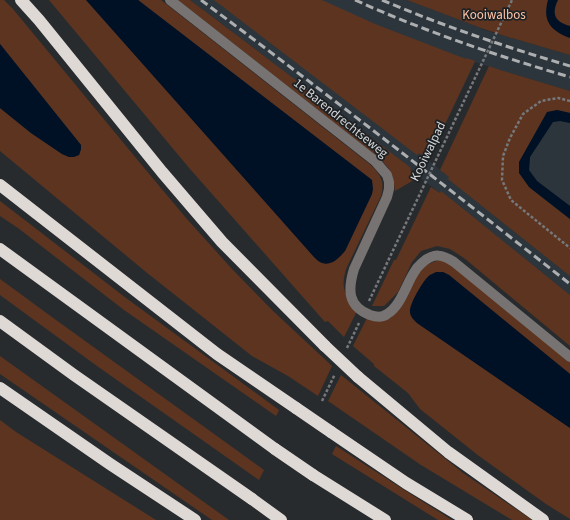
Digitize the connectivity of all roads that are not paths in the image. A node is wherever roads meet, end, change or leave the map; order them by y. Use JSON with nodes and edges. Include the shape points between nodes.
{"nodes":[{"id":1,"x":21,"y":0,"type":"edge"},
{"id":2,"x":170,"y":0,"type":"edge"},
{"id":3,"x":0,"y":185,"type":"edge"},
{"id":4,"x":0,"y":249,"type":"edge"},
{"id":5,"x":0,"y":321,"type":"edge"},
{"id":6,"x":570,"y":357,"type":"edge"},
{"id":7,"x":0,"y":388,"type":"edge"},
{"id":8,"x":195,"y":520,"type":"edge"},
{"id":9,"x":280,"y":520,"type":"edge"},
{"id":10,"x":385,"y":520,"type":"edge"},
{"id":11,"x":467,"y":520,"type":"edge"},
{"id":12,"x":543,"y":520,"type":"edge"}],
"edges":[{"from":1,"to":12,"type":"highway","bridge":true,"via":[[222,242],[325,346],[448,452]]},
{"from":2,"to":6,"type":"lane","name":"1e Barendrechtseweg","via":[[375,161],[387,175],[387,197],[354,269],[350,284],[352,298],[359,309],[375,316],[388,314],[397,304],[415,270],[432,256],[447,257]]},
{"from":3,"to":11,"type":"highway","bridge":true,"via":[[217,354],[406,484]]},
{"from":4,"to":10,"type":"highway","bridge":true,"via":[[275,449]]},
{"from":5,"to":9,"type":"highway","bridge":true},
{"from":7,"to":8,"type":"highway"}]}
